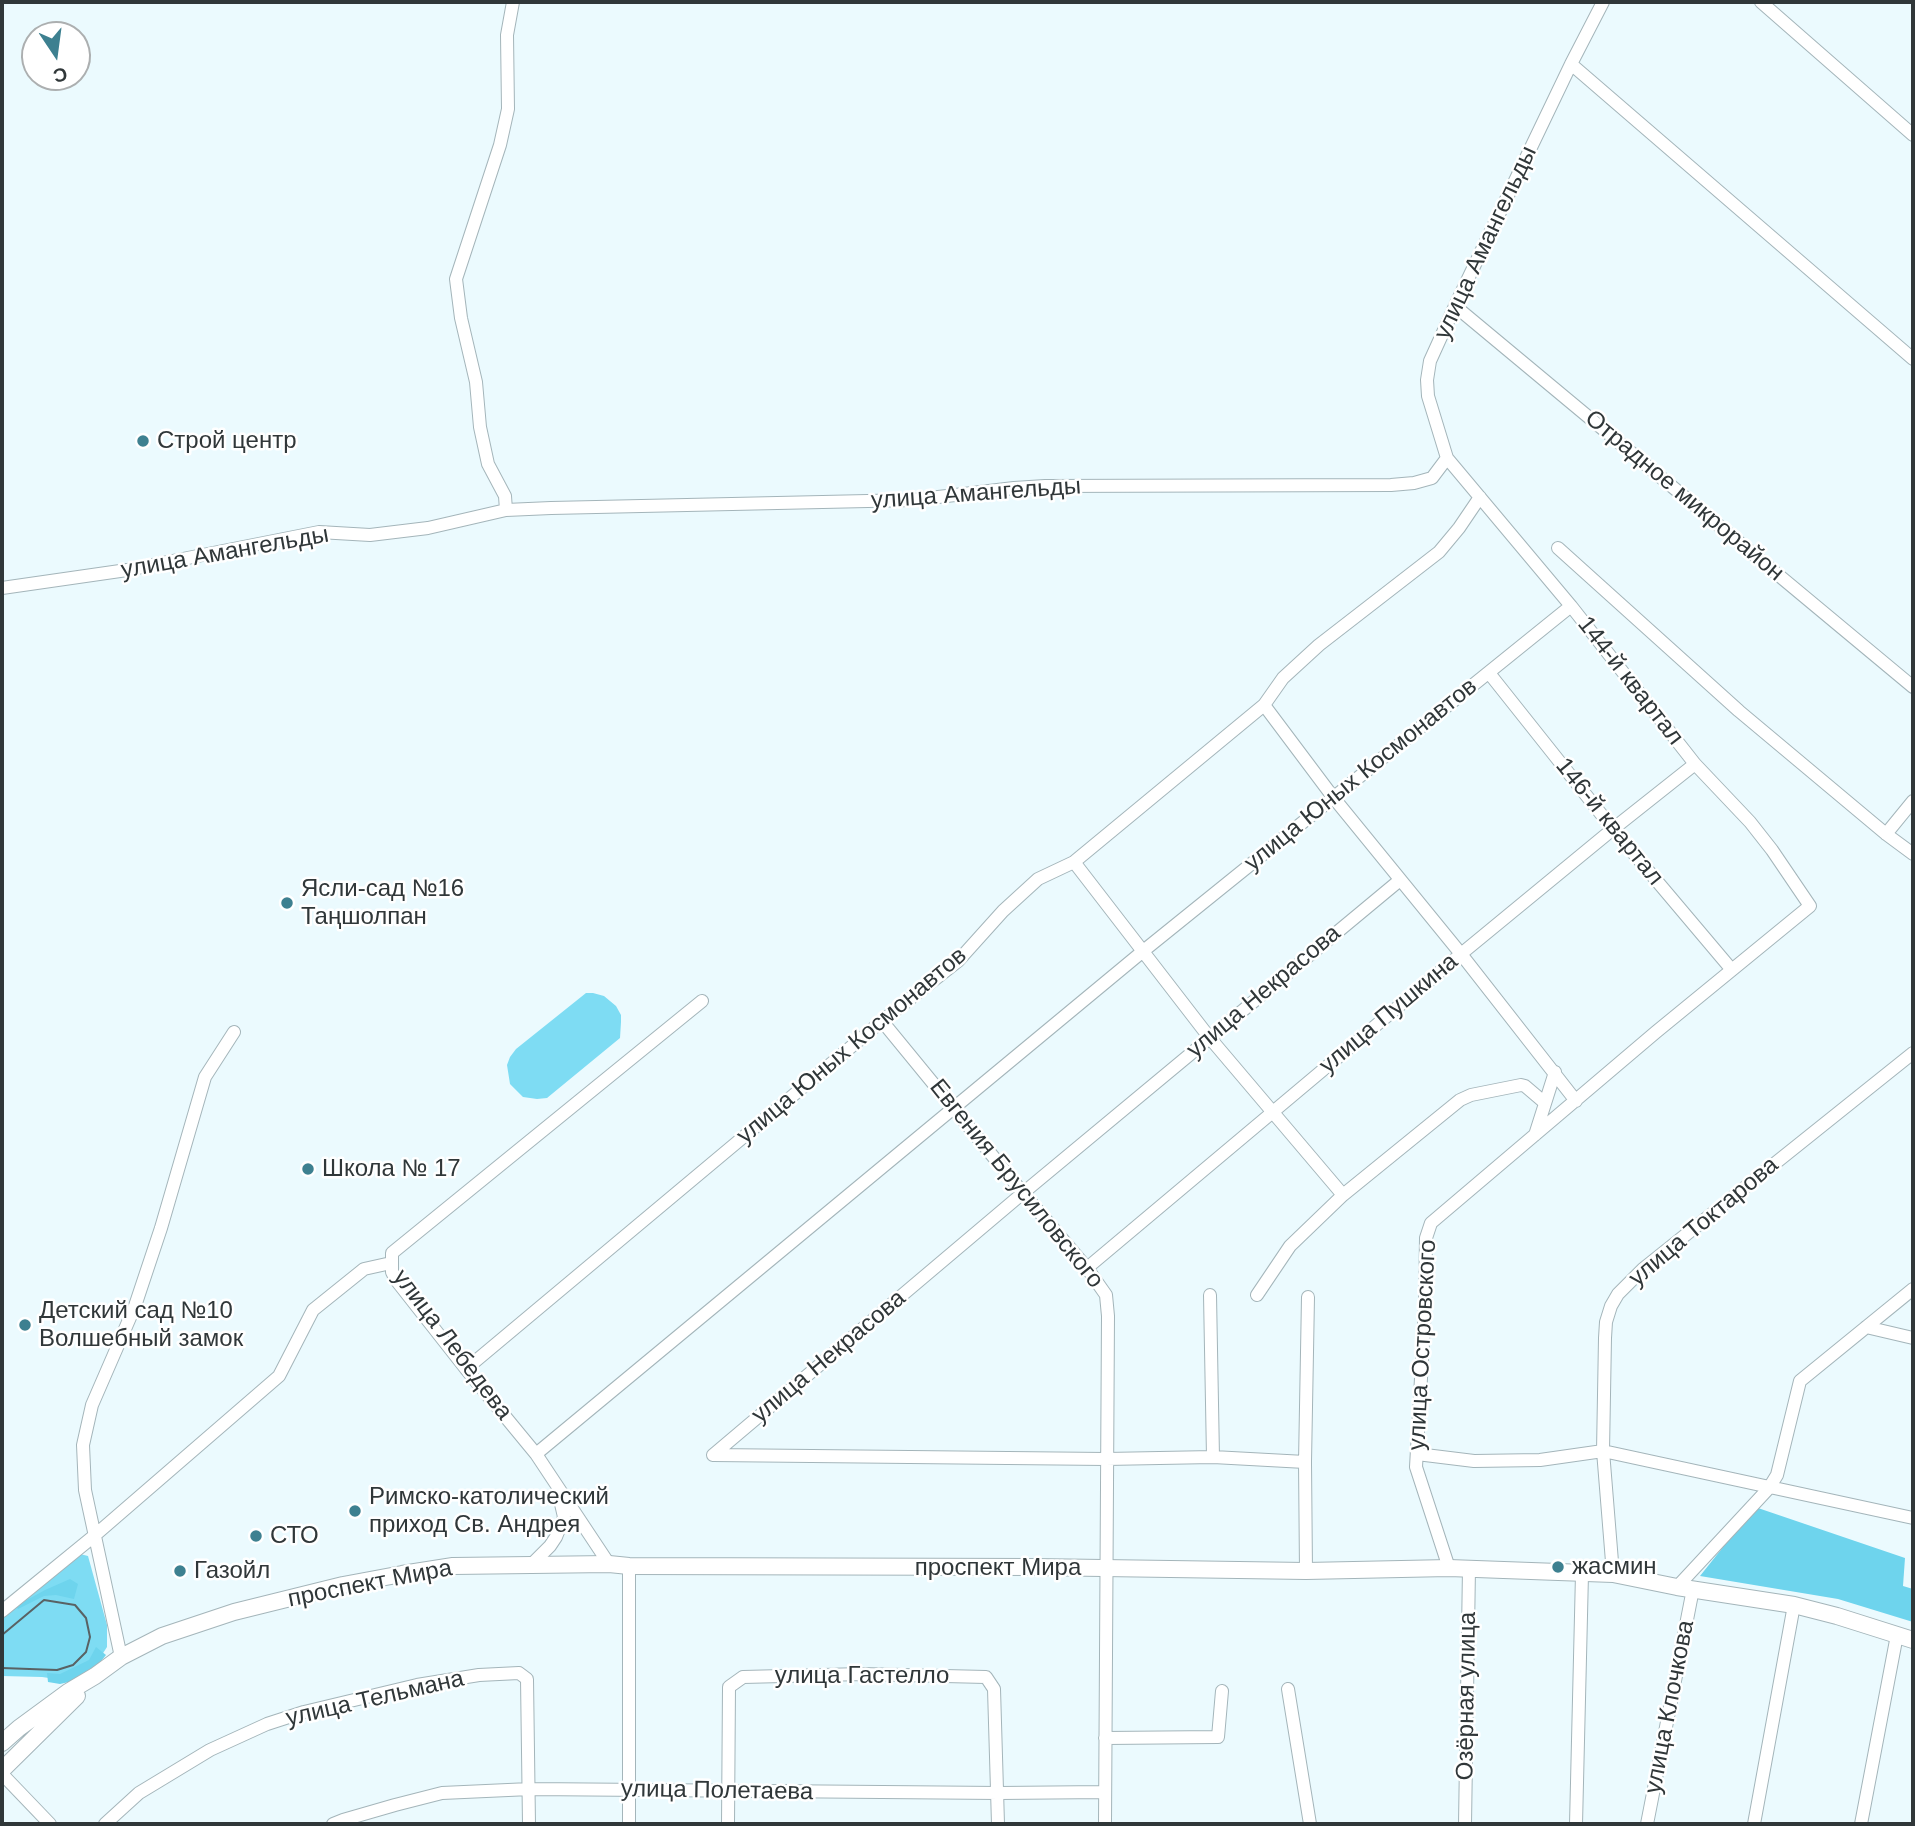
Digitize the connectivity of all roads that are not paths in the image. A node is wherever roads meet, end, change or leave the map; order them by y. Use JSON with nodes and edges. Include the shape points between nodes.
{"nodes":[{"id":1,"x":513,"y":2,"type":"edge"},
{"id":2,"x":1603,"y":2,"type":"edge"},
{"id":3,"x":1761,"y":2,"type":"edge"},
{"id":4,"x":1571,"y":64,"type":"junction"},
{"id":5,"x":1913,"y":135,"type":"edge"},
{"id":6,"x":1455,"y":306,"type":"junction"},
{"id":7,"x":1913,"y":359,"type":"edge"},
{"id":8,"x":1447,"y":458,"type":"junction"},
{"id":9,"x":1480,"y":497,"type":"junction"},
{"id":10,"x":506,"y":510,"type":"junction"},
{"id":11,"x":1558,"y":548,"type":"dead end"},
{"id":12,"x":2,"y":587,"type":"edge"},
{"id":13,"x":1571,"y":606,"type":"junction"},
{"id":14,"x":1489,"y":673,"type":"junction"},
{"id":15,"x":1913,"y":687,"type":"edge"},
{"id":16,"x":1264,"y":705,"type":"junction"},
{"id":17,"x":1695,"y":764,"type":"junction"},
{"id":18,"x":1333,"y":797,"type":"junction"},
{"id":19,"x":1913,"y":801,"type":"edge"},
{"id":20,"x":1613,"y":829,"type":"junction"},
{"id":21,"x":1886,"y":834,"type":"junction"},
{"id":22,"x":1913,"y":854,"type":"edge"},
{"id":23,"x":1073,"y":862,"type":"junction"},
{"id":24,"x":1400,"y":880,"type":"junction"},
{"id":25,"x":1810,"y":906,"type":"joint"},
{"id":26,"x":1142,"y":952,"type":"junction"},
{"id":27,"x":1461,"y":954,"type":"junction"},
{"id":28,"x":1732,"y":970,"type":"junction"},
{"id":29,"x":702,"y":1001,"type":"dead end"},
{"id":30,"x":883,"y":1021,"type":"junction"},
{"id":31,"x":234,"y":1032,"type":"dead end"},
{"id":32,"x":1209,"y":1037,"type":"junction"},
{"id":33,"x":1913,"y":1053,"type":"edge"},
{"id":34,"x":1555,"y":1072,"type":"junction"},
{"id":35,"x":1576,"y":1101,"type":"junction"},
{"id":36,"x":1545,"y":1103,"type":"junction"},
{"id":37,"x":954,"y":1109,"type":"junction"},
{"id":38,"x":1273,"y":1112,"type":"junction"},
{"id":39,"x":1535,"y":1136,"type":"junction"},
{"id":40,"x":1023,"y":1193,"type":"junction"},
{"id":41,"x":1343,"y":1195,"type":"junction"},
{"id":42,"x":391,"y":1263,"type":"junction"},
{"id":43,"x":1087,"y":1268,"type":"junction"},
{"id":44,"x":1913,"y":1289,"type":"edge"},
{"id":45,"x":1256,"y":1294,"type":"dead end"},
{"id":46,"x":1210,"y":1295,"type":"dead end"},
{"id":47,"x":1308,"y":1297,"type":"dead end"},
{"id":48,"x":1866,"y":1327,"type":"junction"},
{"id":49,"x":1913,"y":1338,"type":"edge"},
{"id":50,"x":466,"y":1369,"type":"junction"},
{"id":51,"x":1603,"y":1451,"type":"junction"},
{"id":52,"x":537,"y":1454,"type":"junction"},
{"id":53,"x":1417,"y":1454,"type":"junction"},
{"id":54,"x":1213,"y":1457,"type":"junction"},
{"id":55,"x":1106,"y":1459,"type":"junction"},
{"id":56,"x":1305,"y":1462,"type":"junction"},
{"id":57,"x":558,"y":1488,"type":"junction"},
{"id":58,"x":1769,"y":1488,"type":"junction"},
{"id":59,"x":1913,"y":1518,"type":"edge"},
{"id":60,"x":94,"y":1536,"type":"junction"},
{"id":61,"x":533,"y":1564,"type":"junction"},
{"id":62,"x":609,"y":1564,"type":"junction"},
{"id":63,"x":629,"y":1566,"type":"junction"},
{"id":64,"x":1449,"y":1568,"type":"junction"},
{"id":65,"x":1469,"y":1568,"type":"junction"},
{"id":66,"x":1106,"y":1569,"type":"junction"},
{"id":67,"x":1306,"y":1571,"type":"junction"},
{"id":68,"x":1582,"y":1574,"type":"junction"},
{"id":69,"x":1612,"y":1574,"type":"junction"},
{"id":70,"x":1685,"y":1588,"type":"junction"},
{"id":71,"x":1794,"y":1605,"type":"junction"},
{"id":72,"x":2,"y":1611,"type":"edge"},
{"id":73,"x":1897,"y":1635,"type":"junction"},
{"id":74,"x":1913,"y":1640,"type":"edge"},
{"id":75,"x":121,"y":1657,"type":"junction"},
{"id":76,"x":95,"y":1676,"type":"junction"},
{"id":77,"x":1288,"y":1689,"type":"dead end"},
{"id":78,"x":1222,"y":1691,"type":"dead end"},
{"id":79,"x":1105,"y":1738,"type":"junction"},
{"id":80,"x":2,"y":1743,"type":"edge"},
{"id":81,"x":2,"y":1772,"type":"edge"},
{"id":82,"x":530,"y":1789,"type":"junction"},
{"id":83,"x":628,"y":1789,"type":"junction"},
{"id":84,"x":728,"y":1791,"type":"junction"},
{"id":85,"x":1105,"y":1792,"type":"junction"},
{"id":86,"x":999,"y":1793,"type":"junction"},
{"id":87,"x":50,"y":1824,"type":"edge"},
{"id":88,"x":106,"y":1824,"type":"edge"},
{"id":89,"x":333,"y":1824,"type":"edge"},
{"id":90,"x":529,"y":1824,"type":"edge"},
{"id":91,"x":629,"y":1824,"type":"edge"},
{"id":92,"x":728,"y":1824,"type":"edge"},
{"id":93,"x":998,"y":1824,"type":"edge"},
{"id":94,"x":1105,"y":1824,"type":"edge"},
{"id":95,"x":1310,"y":1824,"type":"edge"},
{"id":96,"x":1465,"y":1824,"type":"edge"},
{"id":97,"x":1576,"y":1824,"type":"edge"},
{"id":98,"x":1647,"y":1824,"type":"edge"},
{"id":99,"x":1754,"y":1824,"type":"edge"},
{"id":100,"x":1861,"y":1824,"type":"edge"}],
"edges":[{"from":1,"to":10,"type":"street","via":[[507,35],[508,109],[456,279],[488,464],[505,496]]},
{"from":2,"to":4,"type":"street","name":"улица Амангельды"},
{"from":3,"to":5,"type":"street"},
{"from":4,"to":6,"type":"street","name":"улица Амангельды"},
{"from":4,"to":7,"type":"street"},
{"from":6,"to":8,"type":"street","name":"улица Амангельды","via":[[1430,361],[1427,380]]},
{"from":6,"to":15,"type":"street","name":"Отрадное микрорайон"},
{"from":8,"to":9,"type":"street","name":"144-й квартал"},
{"from":8,"to":10,"type":"street","name":"улица Амангельды","via":[[1432,478],[1414,484],[1045,486],[913,500]]},
{"from":9,"to":13,"type":"street","name":"144-й квартал"},
{"from":9,"to":16,"type":"street","name":"улица Юных Космонавтов","via":[[1439,552],[1319,645],[1283,678]]},
{"from":10,"to":12,"type":"street","name":"улица Амангельды","via":[[428,528],[370,535],[319,532],[127,570]]},
{"from":11,"to":21,"type":"street","via":[[1739,711]]},
{"from":13,"to":14,"type":"street","name":"улица Юных Космонавтов"},
{"from":13,"to":17,"type":"street","name":"144-й квартал"},
{"from":14,"to":18,"type":"street","name":"улица Юных Космонавтов"},
{"from":14,"to":20,"type":"street","name":"146-й квартал"},
{"from":16,"to":18,"type":"street"},
{"from":16,"to":23,"type":"street","name":"улица Юных Космонавтов"},
{"from":17,"to":20,"type":"street","name":"улица Пушкина"},
{"from":17,"to":25,"type":"street","name":"144-й квартал","via":[[1758,831]]},
{"from":18,"to":24,"type":"street"},
{"from":18,"to":26,"type":"street","name":"улица Юных Космонавтов"},
{"from":19,"to":21,"type":"street"},
{"from":20,"to":27,"type":"street","name":"улица Пушкина"},
{"from":20,"to":28,"type":"street","name":"146-й квартал"},
{"from":21,"to":22,"type":"street"},
{"from":23,"to":26,"type":"street"},
{"from":23,"to":30,"type":"street","name":"улица Юных Космонавтов","via":[[1038,879],[958,961]]},
{"from":24,"to":27,"type":"street"},
{"from":24,"to":32,"type":"street","name":"улица Некрасова"},
{"from":25,"to":28,"type":"street","name":"улица Островского"},
{"from":26,"to":32,"type":"street"},
{"from":26,"to":37,"type":"street","name":"улица Юных Космонавтов"},
{"from":27,"to":34,"type":"street"},
{"from":27,"to":38,"type":"street","name":"улица Пушкина"},
{"from":28,"to":35,"type":"street","name":"улица Островского"},
{"from":29,"to":42,"type":"street","name":"улица Лебедева","via":[[392,1253]]},
{"from":30,"to":37,"type":"street","name":"Евгения Брусиловского"},
{"from":30,"to":50,"type":"street","name":"улица Юных Космонавтов"},
{"from":31,"to":60,"type":"street","via":[[205,1077],[162,1227],[92,1405],[83,1444]]},
{"from":32,"to":38,"type":"street"},
{"from":32,"to":40,"type":"street","name":"улица Некрасова"},
{"from":33,"to":51,"type":"street","name":"улица Токтарова","via":[[1643,1269],[1618,1294],[1606,1322]]},
{"from":34,"to":35,"type":"street"},
{"from":34,"to":36,"type":"street"},
{"from":35,"to":39,"type":"street","name":"улица Островского"},
{"from":36,"to":39,"type":"street"},
{"from":36,"to":41,"type":"street","via":[[1521,1085],[1460,1100]]},
{"from":37,"to":40,"type":"street","name":"Евгения Брусиловского"},
{"from":37,"to":52,"type":"street","name":"улица Юных Космонавтов"},
{"from":38,"to":41,"type":"street"},
{"from":38,"to":43,"type":"street","name":"улица Пушкина"},
{"from":39,"to":53,"type":"street","name":"улица Островского","via":[[1431,1223],[1426,1238]]},
{"from":40,"to":43,"type":"street","name":"Евгения Брусиловского"},
{"from":40,"to":55,"type":"street","name":"улица Некрасова","via":[[713,1455]]},
{"from":41,"to":45,"type":"street","via":[[1290,1246]]},
{"from":42,"to":50,"type":"street","name":"улица Лебедева","via":[[396,1280]]},
{"from":42,"to":60,"type":"street","via":[[364,1269],[313,1310],[279,1376]]},
{"from":43,"to":55,"type":"street","name":"Евгения Брусиловского","via":[[1106,1295],[1107,1305]]},
{"from":44,"to":48,"type":"street","name":"улица Клочкова"},
{"from":46,"to":54,"type":"street"},
{"from":47,"to":56,"type":"street"},
{"from":48,"to":49,"type":"street"},
{"from":48,"to":58,"type":"street","name":"улица Клочкова","via":[[1800,1381],[1777,1475]]},
{"from":50,"to":52,"type":"street","name":"улица Лебедева"},
{"from":51,"to":53,"type":"street","via":[[1540,1461],[1474,1461]]},
{"from":51,"to":58,"type":"street"},
{"from":51,"to":69,"type":"street","name":"улица Токтарова"},
{"from":52,"to":57,"type":"street","name":"улица Лебедева"},
{"from":53,"to":64,"type":"street","name":"улица Островского","via":[[1416,1467]]},
{"from":54,"to":55,"type":"street","name":"улица Некрасова"},
{"from":54,"to":56,"type":"street","name":"улица Некрасова"},
{"from":55,"to":66,"type":"street","name":"Евгения Брусиловского"},
{"from":56,"to":67,"type":"street"},
{"from":57,"to":61,"type":"street","name":"улица Лебедева","via":[[564,1517],[556,1537]]},
{"from":57,"to":62,"type":"street","name":"улица Лебедева"},
{"from":58,"to":59,"type":"street"},
{"from":58,"to":70,"type":"street","name":"улица Клочкова"},
{"from":60,"to":72,"type":"street"},
{"from":60,"to":75,"type":"street"},
{"from":61,"to":62,"type":"main road","name":"проспект Мира"},
{"from":61,"to":75,"type":"main road","name":"проспект Мира","via":[[453,1566],[343,1586],[234,1612],[162,1636]]},
{"from":62,"to":63,"type":"main road","name":"проспект Мира"},
{"from":63,"to":66,"type":"main road","name":"проспект Мира"},
{"from":63,"to":83,"type":"street"},
{"from":64,"to":65,"type":"main road","name":"проспект Мира"},
{"from":64,"to":67,"type":"main road","name":"проспект Мира"},
{"from":65,"to":68,"type":"main road","name":"проспект Мира"},
{"from":65,"to":96,"type":"street","name":"Озёрная улица"},
{"from":66,"to":67,"type":"main road","name":"проспект Мира"},
{"from":66,"to":79,"type":"street","name":"Евгения Брусиловского"},
{"from":68,"to":69,"type":"main road","name":"проспект Мира"},
{"from":68,"to":97,"type":"street"},
{"from":69,"to":70,"type":"main road","name":"проспект Мира"},
{"from":70,"to":71,"type":"main road","name":"проспект Мира"},
{"from":70,"to":98,"type":"street","name":"улица Клочкова"},
{"from":71,"to":73,"type":"main road","name":"проспект Мира"},
{"from":71,"to":99,"type":"street"},
{"from":73,"to":74,"type":"main road","name":"проспект Мира"},
{"from":73,"to":100,"type":"street"},
{"from":75,"to":76,"type":"main road","name":"проспект Мира"},
{"from":76,"to":80,"type":"main road","name":"проспект Мира"},
{"from":76,"to":81,"type":"main road","name":"проспект Мира"},
{"from":77,"to":95,"type":"street"},
{"from":78,"to":79,"type":"street","via":[[1219,1737]]},
{"from":79,"to":85,"type":"street","name":"Евгения Брусиловского"},
{"from":81,"to":87,"type":"street"},
{"from":82,"to":83,"type":"street","name":"улица Полетаева"},
{"from":82,"to":88,"type":"street","name":"улица Тельмана","via":[[527,1679],[519,1673],[479,1675],[417,1685],[267,1724],[210,1750],[139,1793]]},
{"from":82,"to":89,"type":"street","name":"улица Полетаева","via":[[442,1793]]},
{"from":82,"to":90,"type":"street","name":"улица Тельмана"},
{"from":83,"to":84,"type":"street","name":"улица Полетаева"},
{"from":83,"to":91,"type":"street"},
{"from":84,"to":86,"type":"street","name":"улица Полетаева"},
{"from":84,"to":86,"type":"street","name":"улица Гастелло","via":[[729,1687],[743,1676],[862,1674],[986,1677],[994,1689]]},
{"from":84,"to":92,"type":"street","name":"улица Гастелло"},
{"from":85,"to":86,"type":"street","name":"улица Полетаева"},
{"from":85,"to":94,"type":"street","name":"Евгения Брусиловского"},
{"from":86,"to":93,"type":"street","name":"улица Гастелло"}]}
